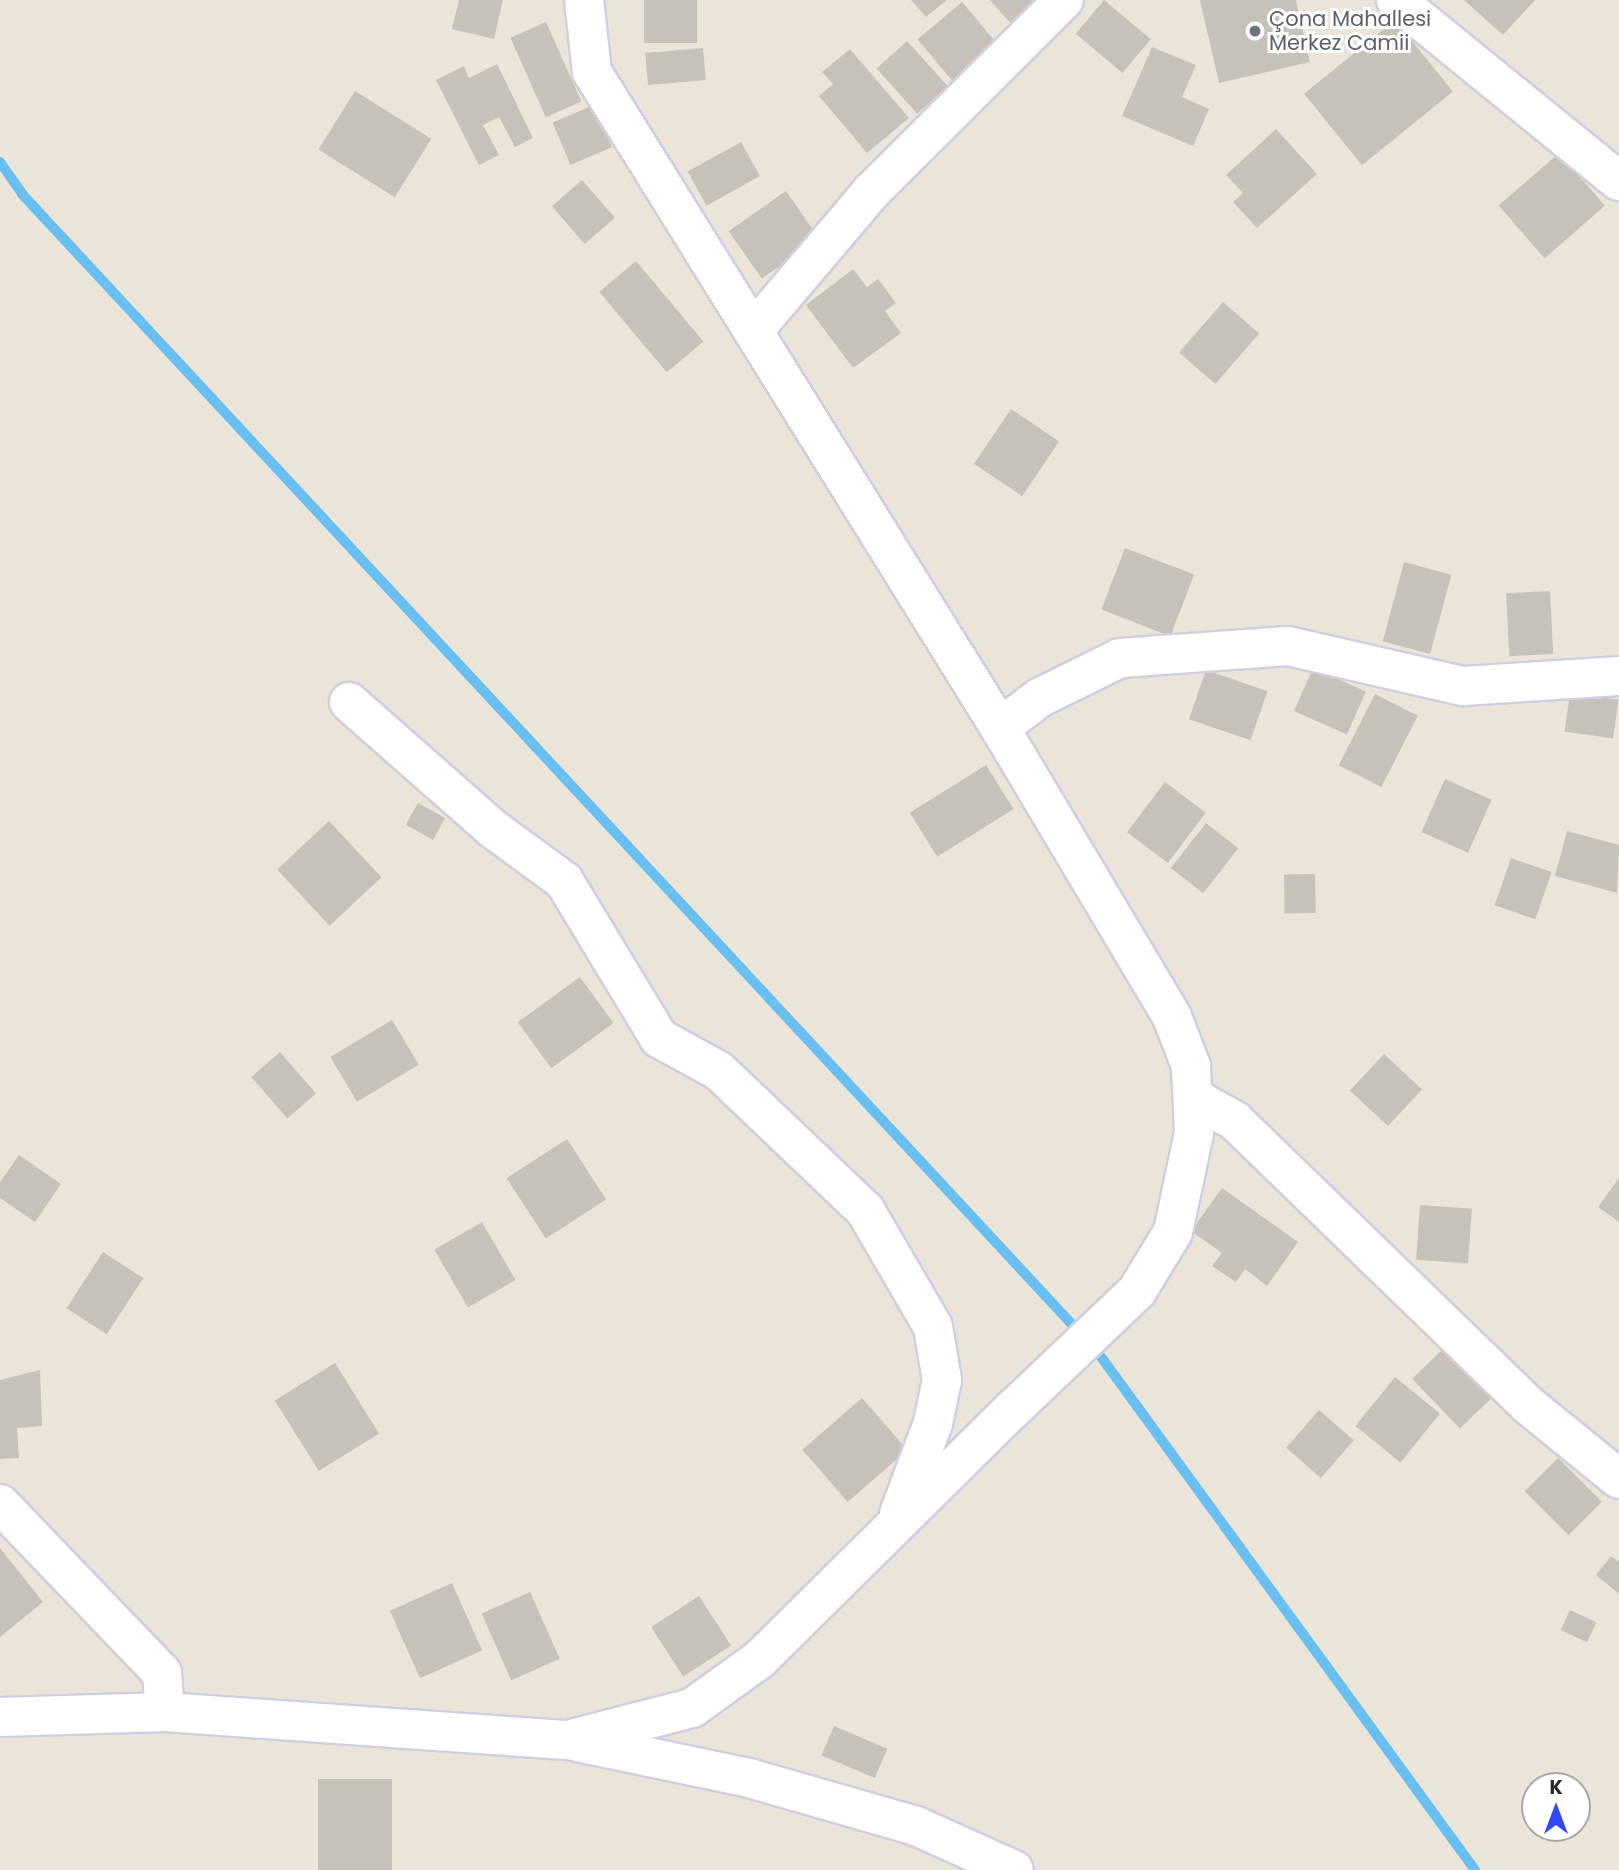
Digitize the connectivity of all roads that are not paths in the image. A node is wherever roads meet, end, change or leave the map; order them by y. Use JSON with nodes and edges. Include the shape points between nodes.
{"nodes":[{"id":1,"x":584,"y":0,"type":"edge"},
{"id":2,"x":1064,"y":0,"type":"edge"},
{"id":3,"x":1396,"y":0,"type":"edge"},
{"id":4,"x":1619,"y":181,"type":"edge"},
{"id":5,"x":754,"y":330,"type":"junction"},
{"id":6,"x":1619,"y":676,"type":"edge"},
{"id":7,"x":349,"y":702,"type":"dead end"},
{"id":8,"x":1000,"y":728,"type":"junction"},
{"id":9,"x":1196,"y":1099,"type":"junction"},
{"id":10,"x":1619,"y":1479,"type":"edge"},
{"id":11,"x":0,"y":1504,"type":"edge"},
{"id":12,"x":894,"y":1525,"type":"junction"},
{"id":13,"x":165,"y":1712,"type":"junction"},
{"id":14,"x":0,"y":1717,"type":"edge"},
{"id":15,"x":568,"y":1740,"type":"junction"},
{"id":16,"x":1014,"y":1870,"type":"edge"}],
"edges":[{"from":1,"to":5,"type":"street","via":[[592,72]]},
{"from":2,"to":5,"type":"street","via":[[871,192]]},
{"from":3,"to":4,"type":"street"},
{"from":5,"to":8,"type":"street"},
{"from":6,"to":8,"type":"street","via":[[1463,686],[1288,646],[1120,658],[1039,698]]},
{"from":7,"to":12,"type":"street","via":[[493,829],[565,881],[659,1038],[719,1071],[865,1210],[905,1268],[933,1327],[942,1380],[933,1423]]},
{"from":8,"to":9,"type":"street","via":[[1172,1017]]},
{"from":9,"to":10,"type":"street","via":[[1235,1121],[1528,1405]]},
{"from":9,"to":12,"type":"street","via":[[1185,1189],[1173,1232],[1137,1291]]},
{"from":11,"to":13,"type":"street","via":[[162,1673]]},
{"from":12,"to":15,"type":"street","via":[[760,1658],[692,1708]]},
{"from":13,"to":14,"type":"street"},
{"from":13,"to":15,"type":"street"},
{"from":15,"to":16,"type":"street","via":[[749,1778],[916,1826]]}]}
